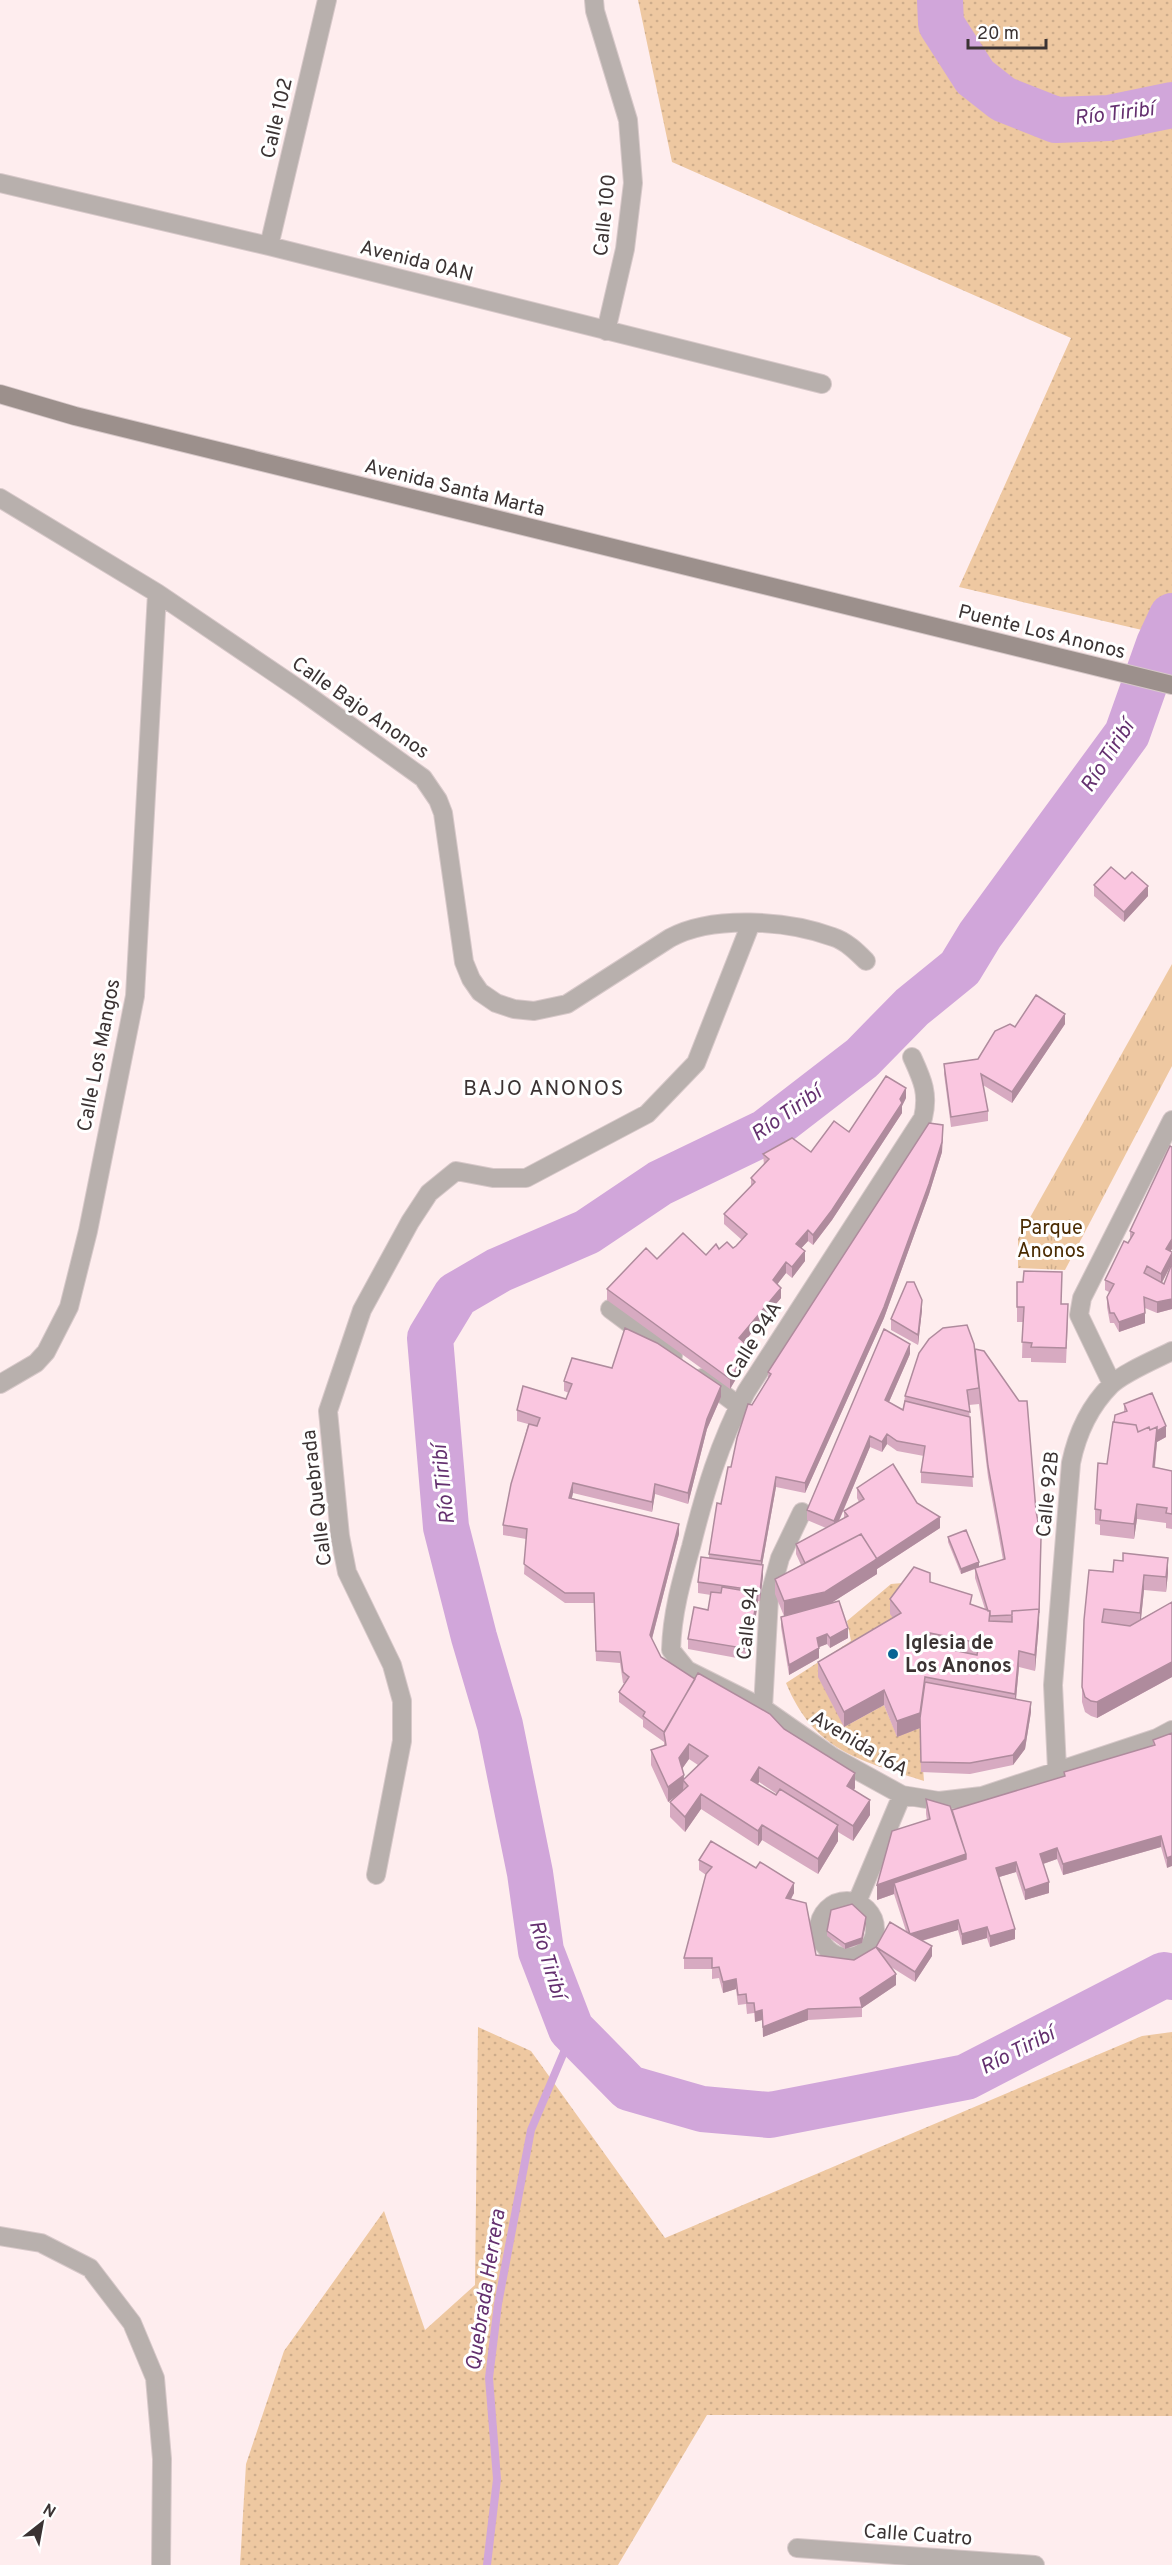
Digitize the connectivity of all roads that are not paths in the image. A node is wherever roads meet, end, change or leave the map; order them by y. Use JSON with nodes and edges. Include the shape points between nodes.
{"nodes":[{"id":1,"x":327,"y":0,"type":"edge"},
{"id":2,"x":594,"y":0,"type":"edge"},
{"id":3,"x":0,"y":183,"type":"edge"},
{"id":4,"x":269,"y":246,"type":"junction"},
{"id":5,"x":606,"y":331,"type":"junction"},
{"id":6,"x":822,"y":384,"type":"dead end"},
{"id":7,"x":0,"y":394,"type":"edge"},
{"id":8,"x":0,"y":498,"type":"edge"},
{"id":9,"x":157,"y":593,"type":"junction"},
{"id":10,"x":901,"y":620,"type":"joint"},
{"id":11,"x":1172,"y":685,"type":"edge"},
{"id":12,"x":751,"y":923,"type":"junction"},
{"id":13,"x":866,"y":961,"type":"dead end"},
{"id":14,"x":912,"y":1057,"type":"dead end"},
{"id":15,"x":1172,"y":1120,"type":"edge"},
{"id":16,"x":610,"y":1309,"type":"dead end"},
{"id":17,"x":1172,"y":1351,"type":"edge"},
{"id":18,"x":0,"y":1384,"type":"edge"},
{"id":19,"x":1112,"y":1384,"type":"junction"},
{"id":20,"x":739,"y":1406,"type":"junction"},
{"id":21,"x":802,"y":1512,"type":"dead end"},
{"id":22,"x":687,"y":1670,"type":"joint"},
{"id":23,"x":763,"y":1708,"type":"junction"},
{"id":24,"x":1172,"y":1730,"type":"edge"},
{"id":25,"x":1057,"y":1769,"type":"junction"},
{"id":26,"x":902,"y":1795,"type":"junction"},
{"id":27,"x":376,"y":1875,"type":"dead end"},
{"id":28,"x":857,"y":1902,"type":"dead end"},
{"id":29,"x":0,"y":2236,"type":"edge"},
{"id":30,"x":797,"y":2548,"type":"dead end"},
{"id":31,"x":983,"y":2563,"type":"edge"},
{"id":32,"x":161,"y":2565,"type":"edge"},
{"id":33,"x":1035,"y":2565,"type":"edge"}],
"edges":[{"from":1,"to":4,"type":"street","name":"Calle 102"},
{"from":2,"to":5,"type":"street","name":"Calle 100","via":[[628,120],[633,183],[625,249]]},
{"from":3,"to":4,"type":"street","name":"Avenida 0AN"},
{"from":4,"to":5,"type":"street","name":"Avenida 0AN"},
{"from":5,"to":6,"type":"street","name":"Avenida 0AN"},
{"from":7,"to":10,"type":"main road","name":"Avenida Santa Marta","via":[[75,416]]},
{"from":8,"to":9,"type":"street","name":"Calle Bajo Anonos"},
{"from":9,"to":12,"type":"street","name":"Calle Bajo Anonos","via":[[423,778],[443,813],[464,962],[480,992],[496,1003],[514,1009],[554,1009],[684,930]]},
{"from":9,"to":18,"type":"street","name":"Calle Los Mangos","via":[[135,996],[69,1307],[46,1352],[36,1363]]},
{"from":10,"to":11,"type":"main road","name":"Puente Los Anonos"},
{"from":12,"to":13,"type":"street","name":"Calle Bajo Anonos","via":[[790,926],[834,937]]},
{"from":12,"to":27,"type":"street","name":"Calle Quebrada","via":[[696,1063],[647,1114],[526,1178],[493,1178],[456,1171],[429,1193],[362,1310],[328,1411],[347,1572],[392,1665],[402,1701],[402,1741]]},
{"from":14,"to":20,"type":"street","name":"Calle 94A","via":[[926,1087],[923,1118]]},
{"from":15,"to":19,"type":"street","via":[[1082,1298],[1079,1315]]},
{"from":16,"to":20,"type":"street"},
{"from":17,"to":19,"type":"street"},
{"from":19,"to":25,"type":"street","name":"Calle 92B","via":[[1090,1411],[1076,1440],[1071,1463],[1053,1685]]},
{"from":20,"to":22,"type":"street","name":"Calle 94A","via":[[725,1431],[707,1484],[671,1622],[671,1650]]},
{"from":21,"to":23,"type":"street","name":"Calle 94","via":[[780,1558],[769,1598]]},
{"from":22,"to":23,"type":"street","name":"Avenida 16A"},
{"from":23,"to":26,"type":"street","name":"Avenida 16A","via":[[833,1757]]},
{"from":24,"to":25,"type":"street","name":"Avenida 16A"},
{"from":25,"to":26,"type":"street","name":"Avenida 16A","via":[[982,1796],[939,1801]]},
{"from":26,"to":28,"type":"street"},
{"from":29,"to":32,"type":"street","via":[[41,2243],[90,2268],[132,2323],[155,2378],[162,2459]]},
{"from":30,"to":31,"type":"street","name":"Calle Cuatro"},
{"from":31,"to":33,"type":"street","name":"Calle Cuatro"}]}
